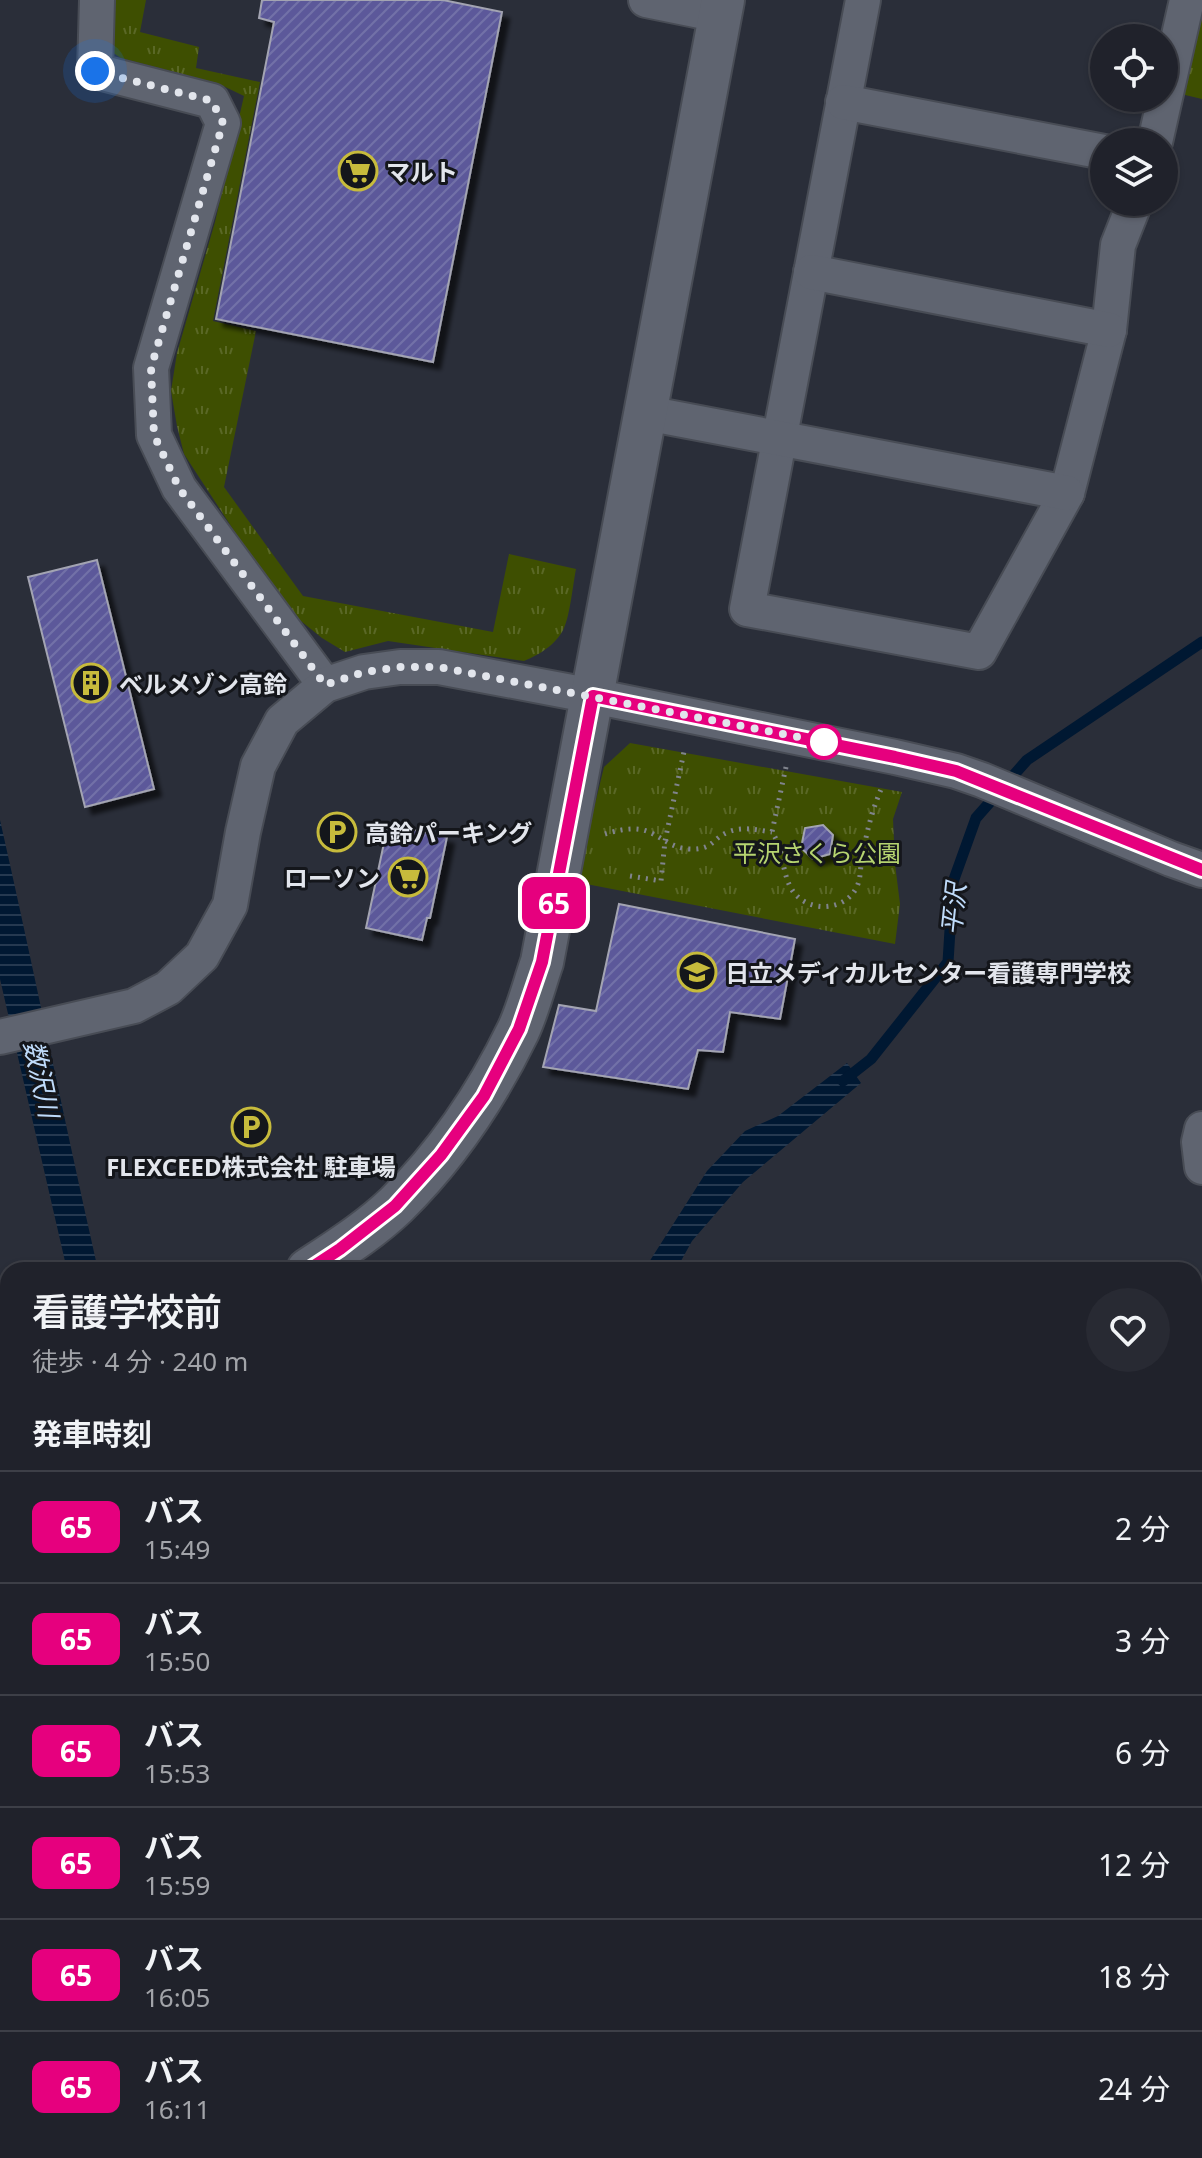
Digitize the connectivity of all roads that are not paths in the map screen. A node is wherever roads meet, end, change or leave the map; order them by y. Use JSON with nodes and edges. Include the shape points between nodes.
{"nodes":[{"id":1,"x":97,"y":0,"type":"edge"},
{"id":2,"x":646,"y":0,"type":"edge"},
{"id":3,"x":863,"y":0,"type":"edge"},
{"id":4,"x":1187,"y":0,"type":"edge"},
{"id":5,"x":721,"y":7,"type":"edge"},
{"id":6,"x":843,"y":102,"type":"junction"},
{"id":7,"x":1158,"y":128,"type":"edge"},
{"id":8,"x":1090,"y":149,"type":"edge"},
{"id":9,"x":1129,"y":216,"type":"edge"},
{"id":10,"x":811,"y":272,"type":"junction"},
{"id":11,"x":1109,"y":330,"type":"junction"},
{"id":12,"x":646,"y":413,"type":"junction"},
{"id":13,"x":780,"y":438,"type":"junction"},
{"id":14,"x":1067,"y":493,"type":"junction"},
{"id":15,"x":325,"y":685,"type":"junction"},
{"id":16,"x":593,"y":696,"type":"junction"},
{"id":17,"x":1202,"y":870,"type":"edge"},
{"id":18,"x":0,"y":1037,"type":"edge"},
{"id":19,"x":1202,"y":1129,"type":"edge"},
{"id":20,"x":1202,"y":1167,"type":"edge"},
{"id":21,"x":320,"y":1262,"type":"edge"}],
"edges":[{"from":1,"to":15,"type":"street","via":[[95,71],[212,101],[223,123],[151,368],[154,435],[179,488]]},
{"from":2,"to":5,"type":"street"},
{"from":3,"to":6,"type":"street"},
{"from":4,"to":7,"type":"street"},
{"from":5,"to":12,"type":"street"},
{"from":6,"to":8,"type":"street"},
{"from":6,"to":10,"type":"street"},
{"from":9,"to":11,"type":"street","via":[[1118,245]]},
{"from":10,"to":11,"type":"street"},
{"from":10,"to":13,"type":"street"},
{"from":11,"to":14,"type":"street"},
{"from":12,"to":13,"type":"street"},
{"from":12,"to":16,"type":"street"},
{"from":13,"to":14,"type":"street"},
{"from":13,"to":14,"type":"street","via":[[747,609],[979,652]]},
{"from":15,"to":16,"type":"street","via":[[364,672],[439,667]]},
{"from":15,"to":18,"type":"street","via":[[282,721],[258,766],[230,905],[202,956],[168,988],[134,1006]]},
{"from":16,"to":17,"type":"street","via":[[956,771]]},
{"from":16,"to":21,"type":"street","via":[[542,962],[519,1029],[484,1096],[441,1155],[395,1206]]},
{"from":19,"to":20,"type":"street"}]}
